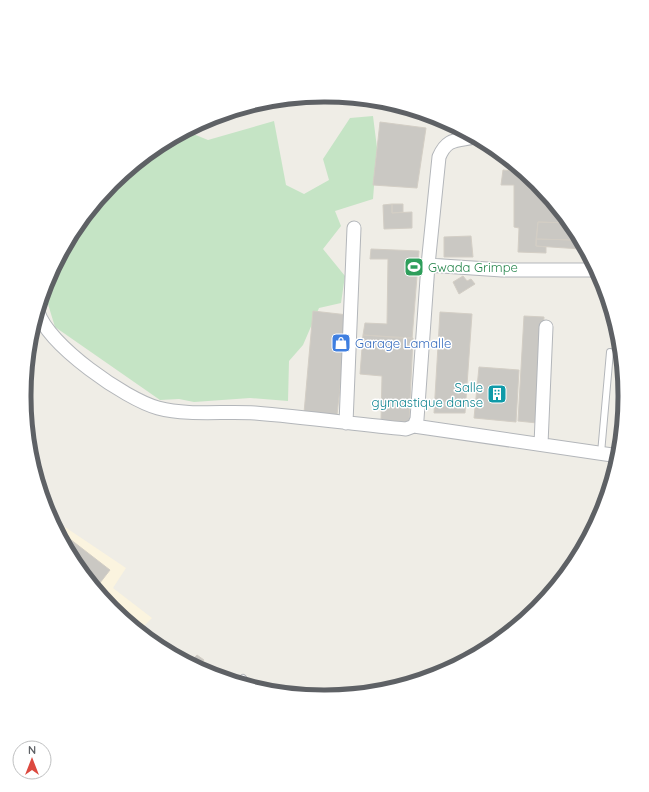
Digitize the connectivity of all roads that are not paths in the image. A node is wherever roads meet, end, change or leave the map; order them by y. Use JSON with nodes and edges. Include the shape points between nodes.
{"nodes":[{"id":1,"x":465,"y":139,"type":"edge"},
{"id":2,"x":354,"y":228,"type":"dead end"},
{"id":3,"x":428,"y":265,"type":"junction"},
{"id":4,"x":590,"y":270,"type":"edge"},
{"id":5,"x":41,"y":319,"type":"edge"},
{"id":6,"x":546,"y":327,"type":"dead end"},
{"id":7,"x":610,"y":352,"type":"dead end"},
{"id":8,"x":346,"y":423,"type":"junction"},
{"id":9,"x":414,"y":426,"type":"junction"},
{"id":10,"x":541,"y":444,"type":"junction"},
{"id":11,"x":601,"y":453,"type":"junction"},
{"id":12,"x":612,"y":455,"type":"edge"}],
"edges":[{"from":1,"to":3,"type":"street","via":[[448,142],[439,157]]},
{"from":2,"to":8,"type":"street"},
{"from":3,"to":4,"type":"street","via":[[502,270]]},
{"from":3,"to":9,"type":"street","via":[[417,419]]},
{"from":5,"to":8,"type":"street","via":[[69,352],[111,384],[158,408],[175,411],[254,413]]},
{"from":6,"to":10,"type":"street"},
{"from":7,"to":11,"type":"lane"},
{"from":8,"to":9,"type":"street","via":[[406,429]]},
{"from":9,"to":10,"type":"street"},
{"from":10,"to":11,"type":"street"},
{"from":11,"to":12,"type":"street"}]}
